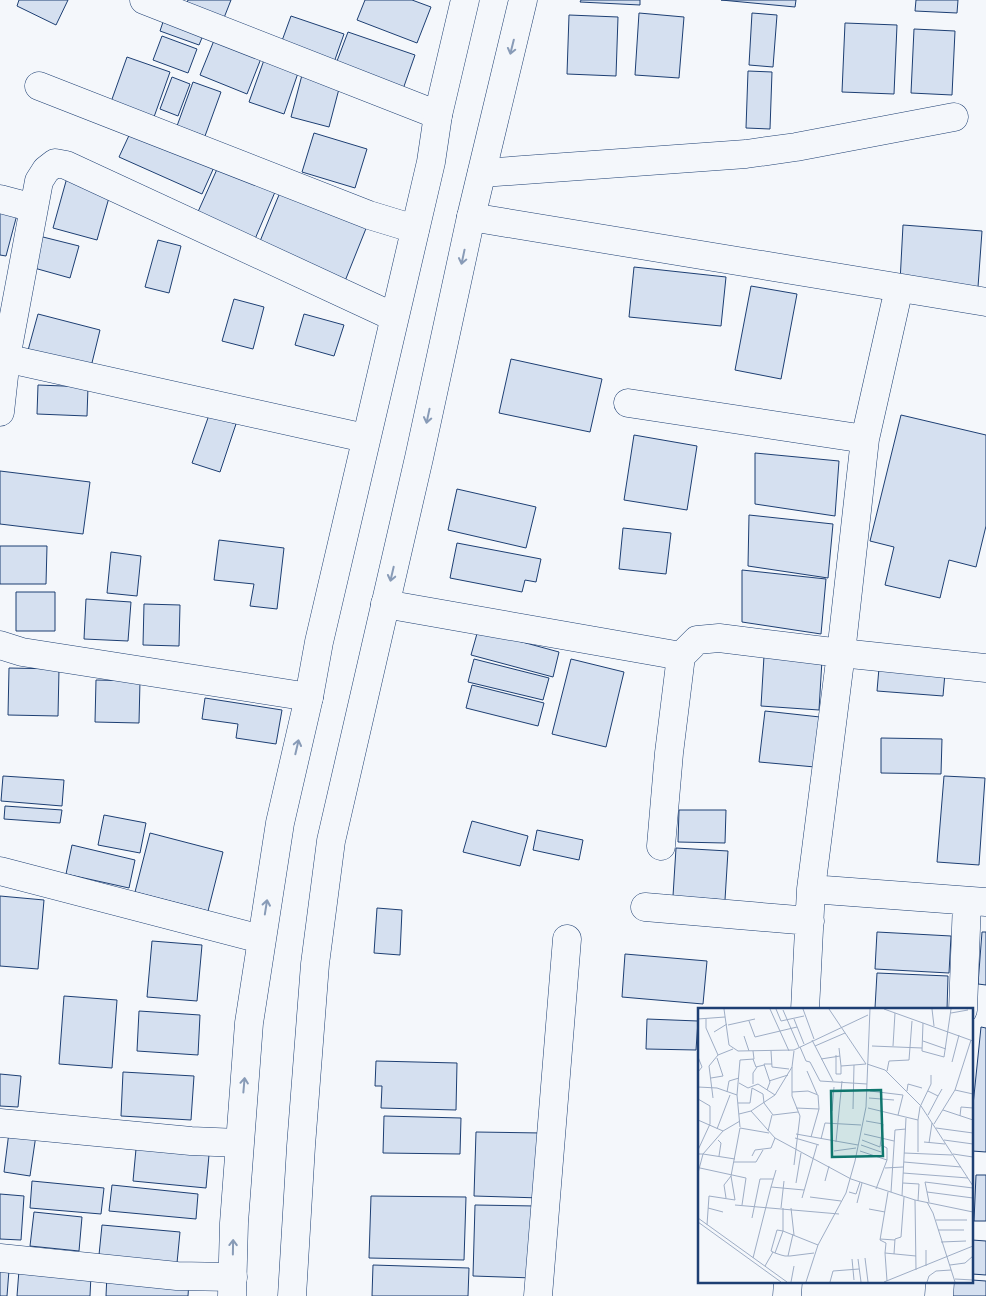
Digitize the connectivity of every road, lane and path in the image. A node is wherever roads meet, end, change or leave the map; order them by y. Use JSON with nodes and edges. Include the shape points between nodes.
{"nodes":[{"id":1,"x":144,"y":0,"type":"edge"},
{"id":2,"x":465,"y":0,"type":"edge"},
{"id":3,"x":523,"y":0,"type":"edge"},
{"id":4,"x":38,"y":86,"type":"dead end"},
{"id":5,"x":438,"y":115,"type":"junction"},
{"id":6,"x":954,"y":116,"type":"dead end"},
{"id":7,"x":482,"y":172,"type":"junction"},
{"id":8,"x":0,"y":199,"type":"edge"},
{"id":9,"x":34,"y":208,"type":"junction"},
{"id":10,"x":471,"y":217,"type":"junction"},
{"id":11,"x":415,"y":229,"type":"junction"},
{"id":12,"x":900,"y":288,"type":"junction"},
{"id":13,"x":986,"y":302,"type":"edge"},
{"id":14,"x":394,"y":317,"type":"junction"},
{"id":15,"x":3,"y":358,"type":"edge"},
{"id":16,"x":628,"y":403,"type":"dead end"},
{"id":17,"x":0,"y":412,"type":"edge"},
{"id":18,"x":366,"y":438,"type":"junction"},
{"id":19,"x":866,"y":439,"type":"junction"},
{"id":20,"x":385,"y":604,"type":"junction"},
{"id":21,"x":0,"y":645,"type":"edge"},
{"id":22,"x":841,"y":653,"type":"junction"},
{"id":23,"x":681,"y":656,"type":"junction"},
{"id":24,"x":986,"y":668,"type":"edge"},
{"id":25,"x":309,"y":697,"type":"junction"},
{"id":26,"x":661,"y":846,"type":"dead end"},
{"id":27,"x":0,"y":871,"type":"edge"},
{"id":28,"x":812,"y":889,"type":"junction"},
{"id":29,"x":976,"y":902,"type":"edge"},
{"id":30,"x":646,"y":907,"type":"dead end"},
{"id":31,"x":810,"y":921,"type":"junction"},
{"id":32,"x":260,"y":939,"type":"junction"},
{"id":33,"x":567,"y":939,"type":"dead end"},
{"id":34,"x":804,"y":1008,"type":"edge"},
{"id":35,"x":963,"y":1008,"type":"edge"},
{"id":36,"x":0,"y":1123,"type":"edge"},
{"id":37,"x":239,"y":1143,"type":"junction"},
{"id":38,"x":0,"y":1258,"type":"edge"},
{"id":39,"x":232,"y":1287,"type":"edge"},
{"id":40,"x":292,"y":1296,"type":"edge"},
{"id":41,"x":538,"y":1296,"type":"edge"}],
"edges":[{"from":1,"to":5,"type":"main road"},
{"from":2,"to":5,"type":"main road"},
{"from":3,"to":7,"type":"main road","one_way":true},
{"from":4,"to":11,"type":"main road","via":[[369,215]]},
{"from":5,"to":11,"type":"main road"},
{"from":6,"to":7,"type":"main road","via":[[746,154]]},
{"from":7,"to":10,"type":"main road"},
{"from":8,"to":9,"type":"main road"},
{"from":9,"to":14,"type":"main road","via":[[39,181],[46,170],[55,163],[66,165]]},
{"from":9,"to":15,"type":"main road"},
{"from":10,"to":12,"type":"main road"},
{"from":10,"to":20,"type":"main road","one_way":true},
{"from":11,"to":14,"type":"main road"},
{"from":12,"to":13,"type":"main road"},
{"from":12,"to":19,"type":"main road"},
{"from":14,"to":18,"type":"main road"},
{"from":15,"to":17,"type":"main road"},
{"from":15,"to":18,"type":"main road"},
{"from":16,"to":19,"type":"main road"},
{"from":18,"to":25,"type":"main road"},
{"from":19,"to":22,"type":"main road"},
{"from":20,"to":23,"type":"main road"},
{"from":20,"to":40,"type":"main road","via":[[330,841],[314,974]]},
{"from":21,"to":25,"type":"main road","via":[[22,652]]},
{"from":22,"to":23,"type":"main road","via":[[718,638],[697,640]]},
{"from":22,"to":24,"type":"main road"},
{"from":22,"to":28,"type":"main road"},
{"from":23,"to":26,"type":"main road"},
{"from":32,"to":25,"type":"main road","one_way":true,"via":[[280,823]]},
{"from":27,"to":32,"type":"main road"},
{"from":28,"to":29,"type":"main road"},
{"from":28,"to":31,"type":"main road"},
{"from":29,"to":35,"type":"main road"},
{"from":30,"to":31,"type":"main road"},
{"from":31,"to":34,"type":"main road"},
{"from":37,"to":32,"type":"main road","one_way":true},
{"from":33,"to":41,"type":"main road"},
{"from":36,"to":37,"type":"main road"},
{"from":39,"to":37,"type":"main road","one_way":true},
{"from":38,"to":39,"type":"main road","via":[[177,1276]]}]}
